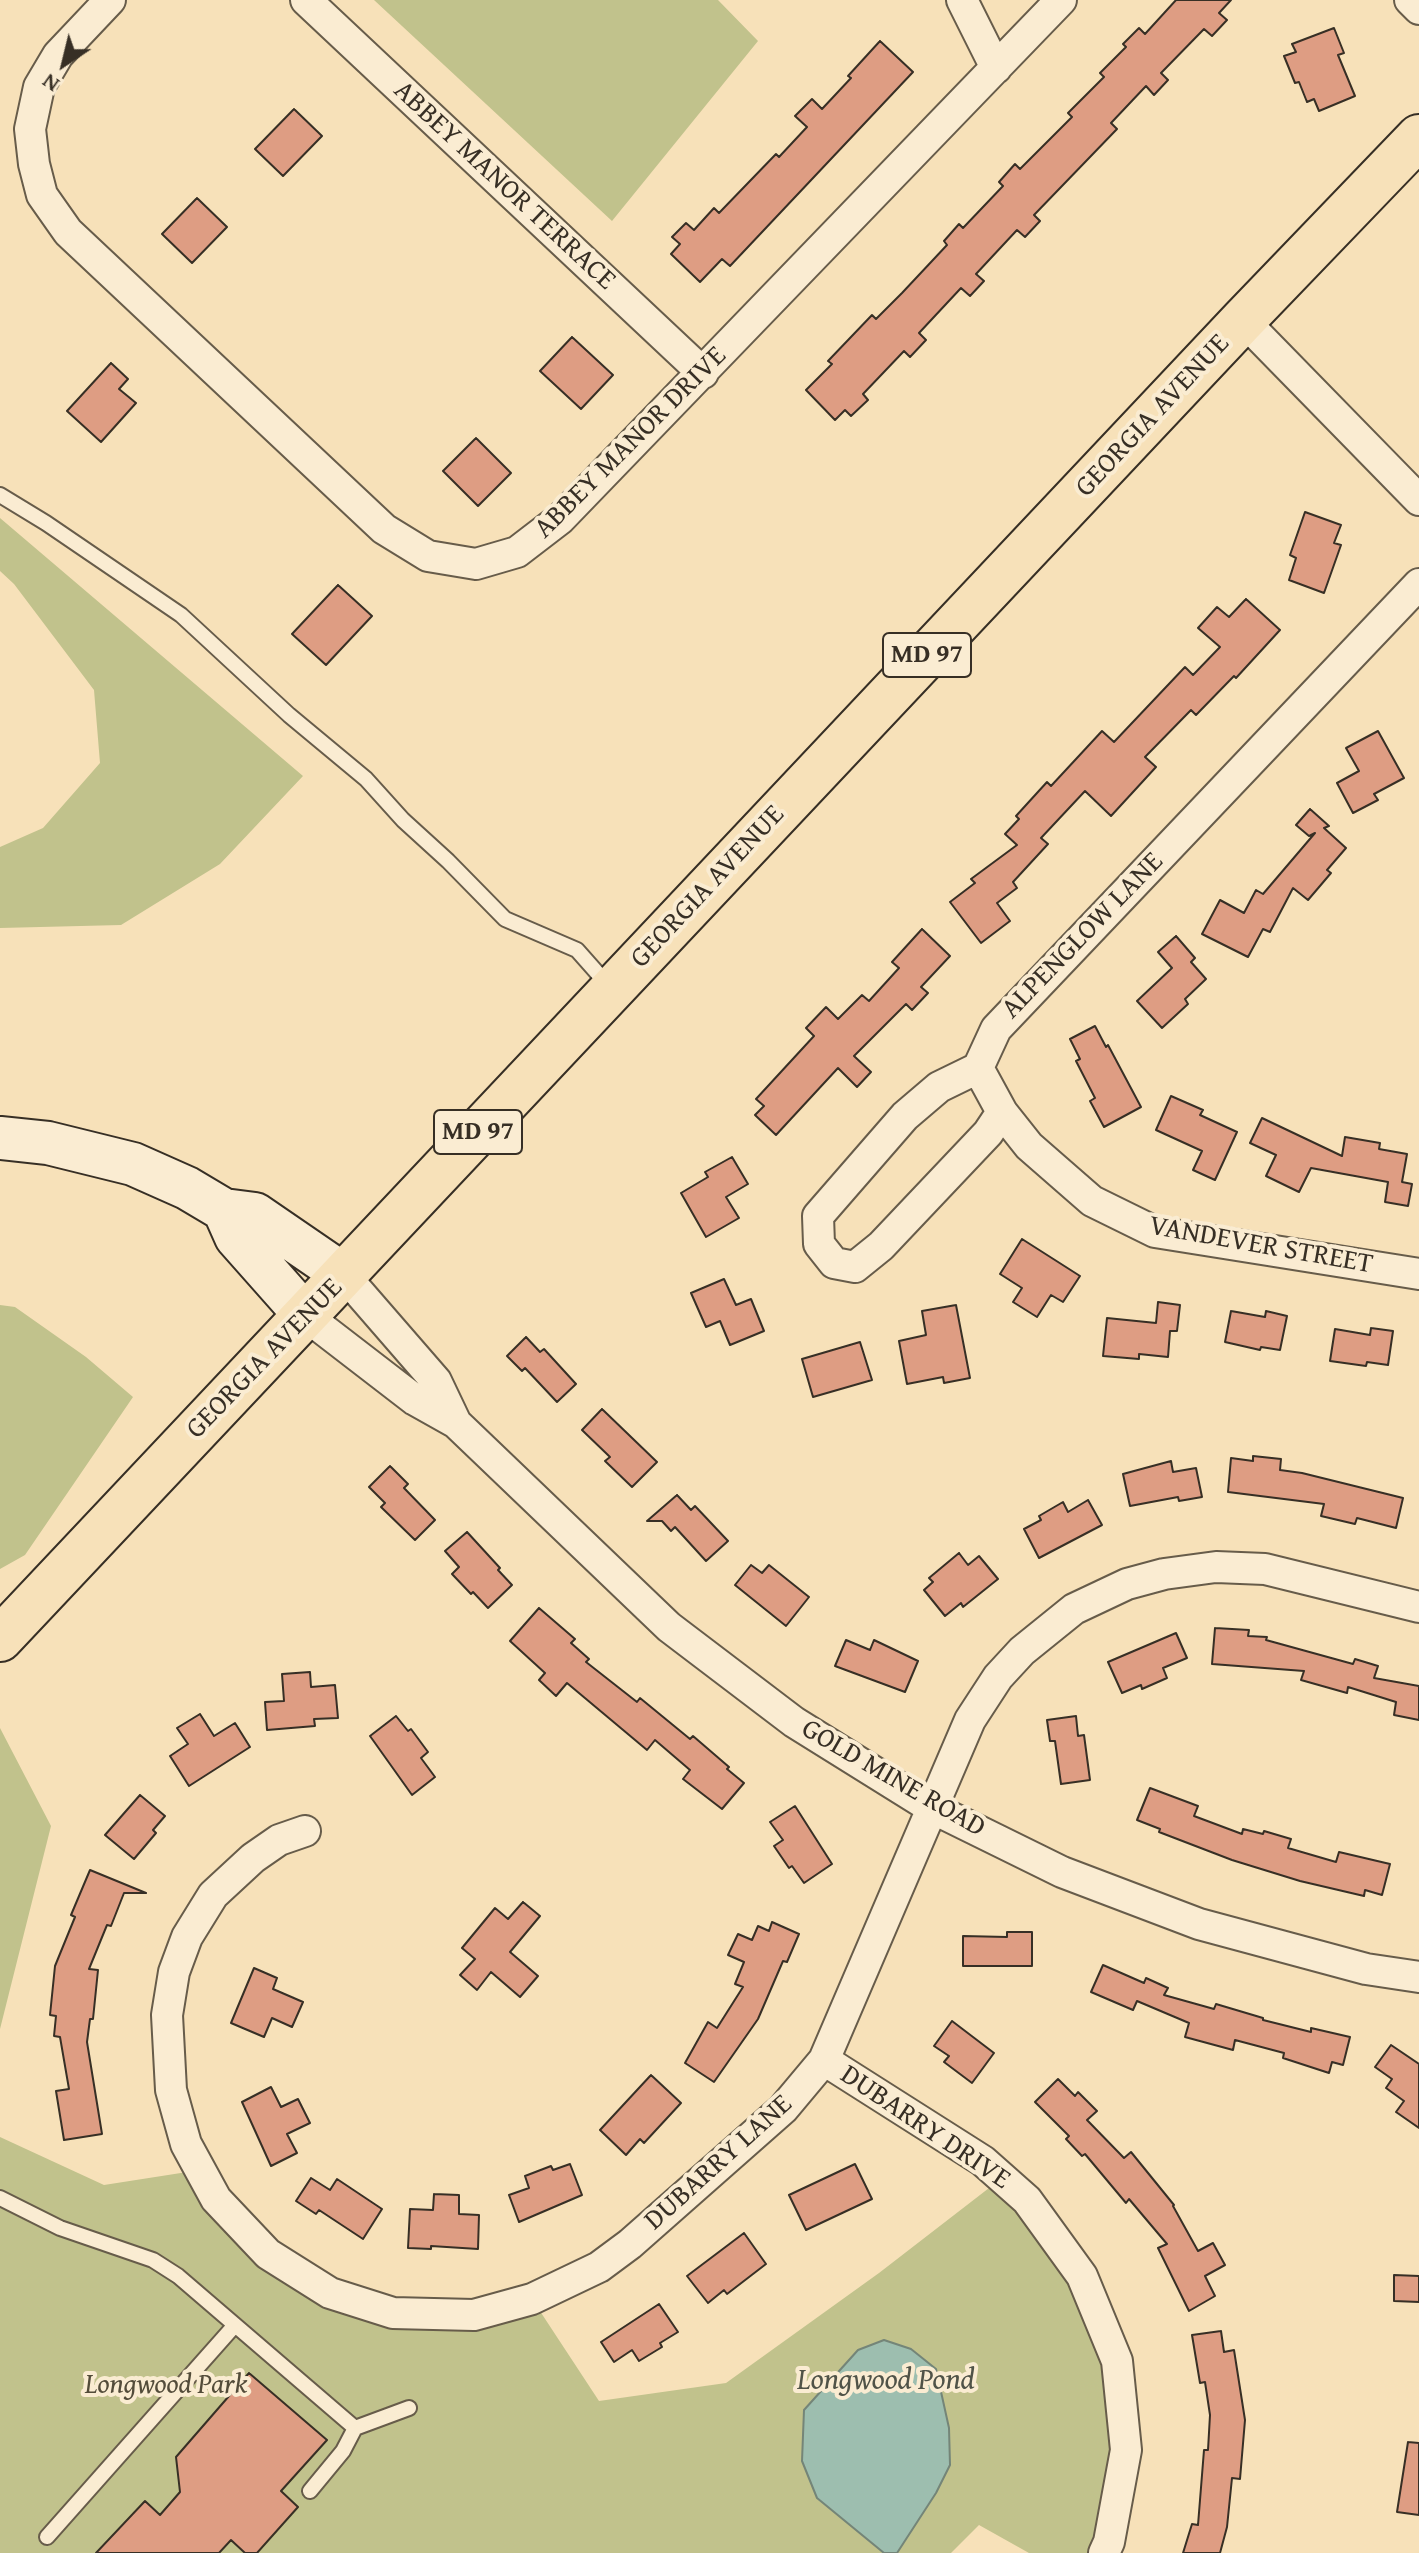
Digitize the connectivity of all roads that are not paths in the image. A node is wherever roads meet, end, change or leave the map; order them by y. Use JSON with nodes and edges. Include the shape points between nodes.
{"nodes":[{"id":1,"x":110,"y":0,"type":"edge"},
{"id":2,"x":306,"y":0,"type":"edge"},
{"id":3,"x":962,"y":0,"type":"edge"},
{"id":4,"x":1061,"y":0,"type":"edge"},
{"id":5,"x":1410,"y":0,"type":"edge"},
{"id":6,"x":1419,"y":9,"type":"edge"},
{"id":7,"x":996,"y":68,"type":"junction"},
{"id":8,"x":1419,"y":137,"type":"edge"},
{"id":9,"x":1243,"y":320,"type":"junction"},
{"id":10,"x":703,"y":373,"type":"junction"},
{"id":11,"x":0,"y":495,"type":"edge"},
{"id":12,"x":1419,"y":500,"type":"edge"},
{"id":13,"x":1419,"y":584,"type":"edge"},
{"id":14,"x":612,"y":989,"type":"junction"},
{"id":15,"x":978,"y":1068,"type":"junction"},
{"id":16,"x":1002,"y":1112,"type":"junction"},
{"id":17,"x":0,"y":1138,"type":"edge"},
{"id":18,"x":224,"y":1210,"type":"junction"},
{"id":19,"x":1419,"y":1274,"type":"edge"},
{"id":20,"x":344,"y":1275,"type":"junction"},
{"id":21,"x":306,"y":1316,"type":"junction"},
{"id":22,"x":456,"y":1423,"type":"junction"},
{"id":23,"x":1419,"y":1607,"type":"edge"},
{"id":24,"x":0,"y":1639,"type":"edge"},
{"id":25,"x":932,"y":1808,"type":"junction"},
{"id":26,"x":305,"y":1831,"type":"dead end"},
{"id":27,"x":1419,"y":1977,"type":"edge"},
{"id":28,"x":824,"y":2060,"type":"junction"},
{"id":29,"x":0,"y":2198,"type":"edge"},
{"id":30,"x":235,"y":2325,"type":"junction"},
{"id":31,"x":409,"y":2408,"type":"dead end"},
{"id":32,"x":355,"y":2428,"type":"junction"},
{"id":33,"x":310,"y":2491,"type":"dead end"},
{"id":34,"x":47,"y":2537,"type":"dead end"},
{"id":35,"x":1104,"y":2553,"type":"edge"}],
"edges":[{"from":1,"to":10,"type":"street","name":"ABBEY MANOR DRIVE","via":[[58,55],[39,87],[30,129],[42,195],[68,232],[384,529],[428,556],[476,564],[517,552],[560,519]]},
{"from":2,"to":10,"type":"street","name":"ABBEY MANOR TERRACE"},
{"from":3,"to":7,"type":"street"},
{"from":4,"to":7,"type":"street","name":"ABBEY MANOR DRIVE"},
{"from":5,"to":6,"type":"street"},
{"from":7,"to":10,"type":"street","name":"ABBEY MANOR DRIVE"},
{"from":8,"to":9,"type":"main road","name":"GEORGIA AVENUE","number":"MD 97"},
{"from":9,"to":12,"type":"street"},
{"from":9,"to":14,"type":"main road","name":"GEORGIA AVENUE","number":"MD 97"},
{"from":11,"to":14,"type":"lane","via":[[181,615],[366,779],[505,919],[577,950]]},
{"from":13,"to":15,"type":"street","name":"ALPENGLOW LANE","via":[[996,1029]]},
{"from":14,"to":20,"type":"main road","name":"GEORGIA AVENUE","number":"MD 97"},
{"from":15,"to":16,"type":"street","name":"VANDEVER STREET"},
{"from":15,"to":16,"type":"street","via":[[939,1087],[905,1116],[818,1216],[819,1244],[834,1263],[855,1267],[881,1246]]},
{"from":16,"to":19,"type":"street","name":"VANDEVER STREET","via":[[1029,1146],[1092,1201],[1155,1232]]},
{"from":17,"to":18,"type":"street","name":"GOLD MINE ROAD","via":[[115,1158]]},
{"from":18,"to":20,"type":"street","name":"GOLD MINE ROAD","via":[[255,1214]]},
{"from":18,"to":21,"type":"street","name":"GOLD MINE ROAD","via":[[236,1237]]},
{"from":20,"to":21,"type":"main road","name":"GEORGIA AVENUE","number":"MD 97"},
{"from":20,"to":22,"type":"street","name":"GOLD MINE ROAD","via":[[436,1381]]},
{"from":21,"to":22,"type":"street","name":"GOLD MINE ROAD","via":[[415,1400]]},
{"from":21,"to":24,"type":"main road","name":"GEORGIA AVENUE","number":"MD 97"},
{"from":22,"to":25,"type":"street","name":"GOLD MINE ROAD","via":[[669,1627],[794,1722]]},
{"from":23,"to":25,"type":"street","name":"DUBARRY LANE","via":[[1265,1569],[1216,1567],[1127,1584],[1074,1609],[998,1677],[970,1720]]},
{"from":25,"to":27,"type":"street","name":"GOLD MINE ROAD","via":[[1062,1872],[1199,1924],[1366,1969]]},
{"from":25,"to":28,"type":"street","name":"DUBARRY LANE"},
{"from":26,"to":28,"type":"street","name":"DUBARRY LANE","via":[[253,1858],[213,1895],[187,1937],[167,2015],[170,2075],[186,2144],[216,2199],[268,2254],[330,2293],[393,2313],[474,2315],[532,2299],[599,2267],[630,2244],[783,2109]]},
{"from":28,"to":35,"type":"street","name":"DUBARRY DRIVE","via":[[992,2169],[1027,2200],[1082,2276],[1117,2361],[1126,2450]]},
{"from":29,"to":30,"type":"lane","via":[[60,2228],[153,2260]]},
{"from":30,"to":32,"type":"lane"},
{"from":30,"to":34,"type":"lane"},
{"from":31,"to":32,"type":"lane"},
{"from":32,"to":33,"type":"lane"}]}
